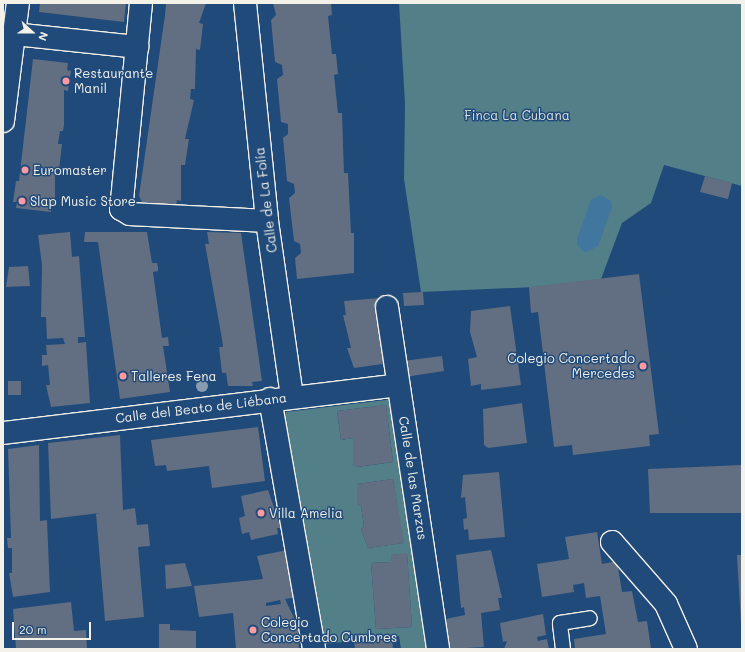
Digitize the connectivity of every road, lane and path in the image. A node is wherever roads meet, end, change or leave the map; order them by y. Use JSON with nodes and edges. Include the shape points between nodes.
{"nodes":[{"id":1,"x":18,"y":3,"type":"edge"},
{"id":2,"x":141,"y":3,"type":"edge"},
{"id":3,"x":245,"y":3,"type":"edge"},
{"id":4,"x":14,"y":34,"type":"junction"},
{"id":5,"x":138,"y":47,"type":"junction"},
{"id":6,"x":3,"y":121,"type":"edge"},
{"id":7,"x":267,"y":221,"type":"junction"},
{"id":8,"x":387,"y":307,"type":"dead end"},
{"id":9,"x":398,"y":385,"type":"junction"},
{"id":10,"x":292,"y":396,"type":"junction"},
{"id":11,"x":270,"y":399,"type":"junction"},
{"id":12,"x":3,"y":433,"type":"edge"},
{"id":13,"x":612,"y":542,"type":"dead end"},
{"id":14,"x":590,"y":618,"type":"dead end"},
{"id":15,"x":314,"y":649,"type":"edge"},
{"id":16,"x":438,"y":649,"type":"edge"},
{"id":17,"x":563,"y":649,"type":"edge"},
{"id":18,"x":686,"y":649,"type":"edge"}],
"edges":[{"from":1,"to":4,"type":"street"},
{"from":2,"to":5,"type":"street"},
{"from":3,"to":7,"type":"street","name":"Calle de La Folía"},
{"from":4,"to":5,"type":"street"},
{"from":4,"to":6,"type":"street"},
{"from":5,"to":7,"type":"street","via":[[121,209],[130,214]]},
{"from":7,"to":10,"type":"street","name":"Calle de La Folía"},
{"from":8,"to":9,"type":"street","name":"Calle de las Marzas"},
{"from":9,"to":10,"type":"street","name":"Calle del Beato de Liébana"},
{"from":9,"to":16,"type":"street","name":"Calle de las Marzas"},
{"from":10,"to":11,"type":"street","name":"Calle del Beato de Liébana"},
{"from":11,"to":12,"type":"street","name":"Calle del Beato de Liébana"},
{"from":11,"to":15,"type":"street"},
{"from":13,"to":18,"type":"street","via":[[666,604]]},
{"from":14,"to":17,"type":"lane","via":[[560,623]]}]}
